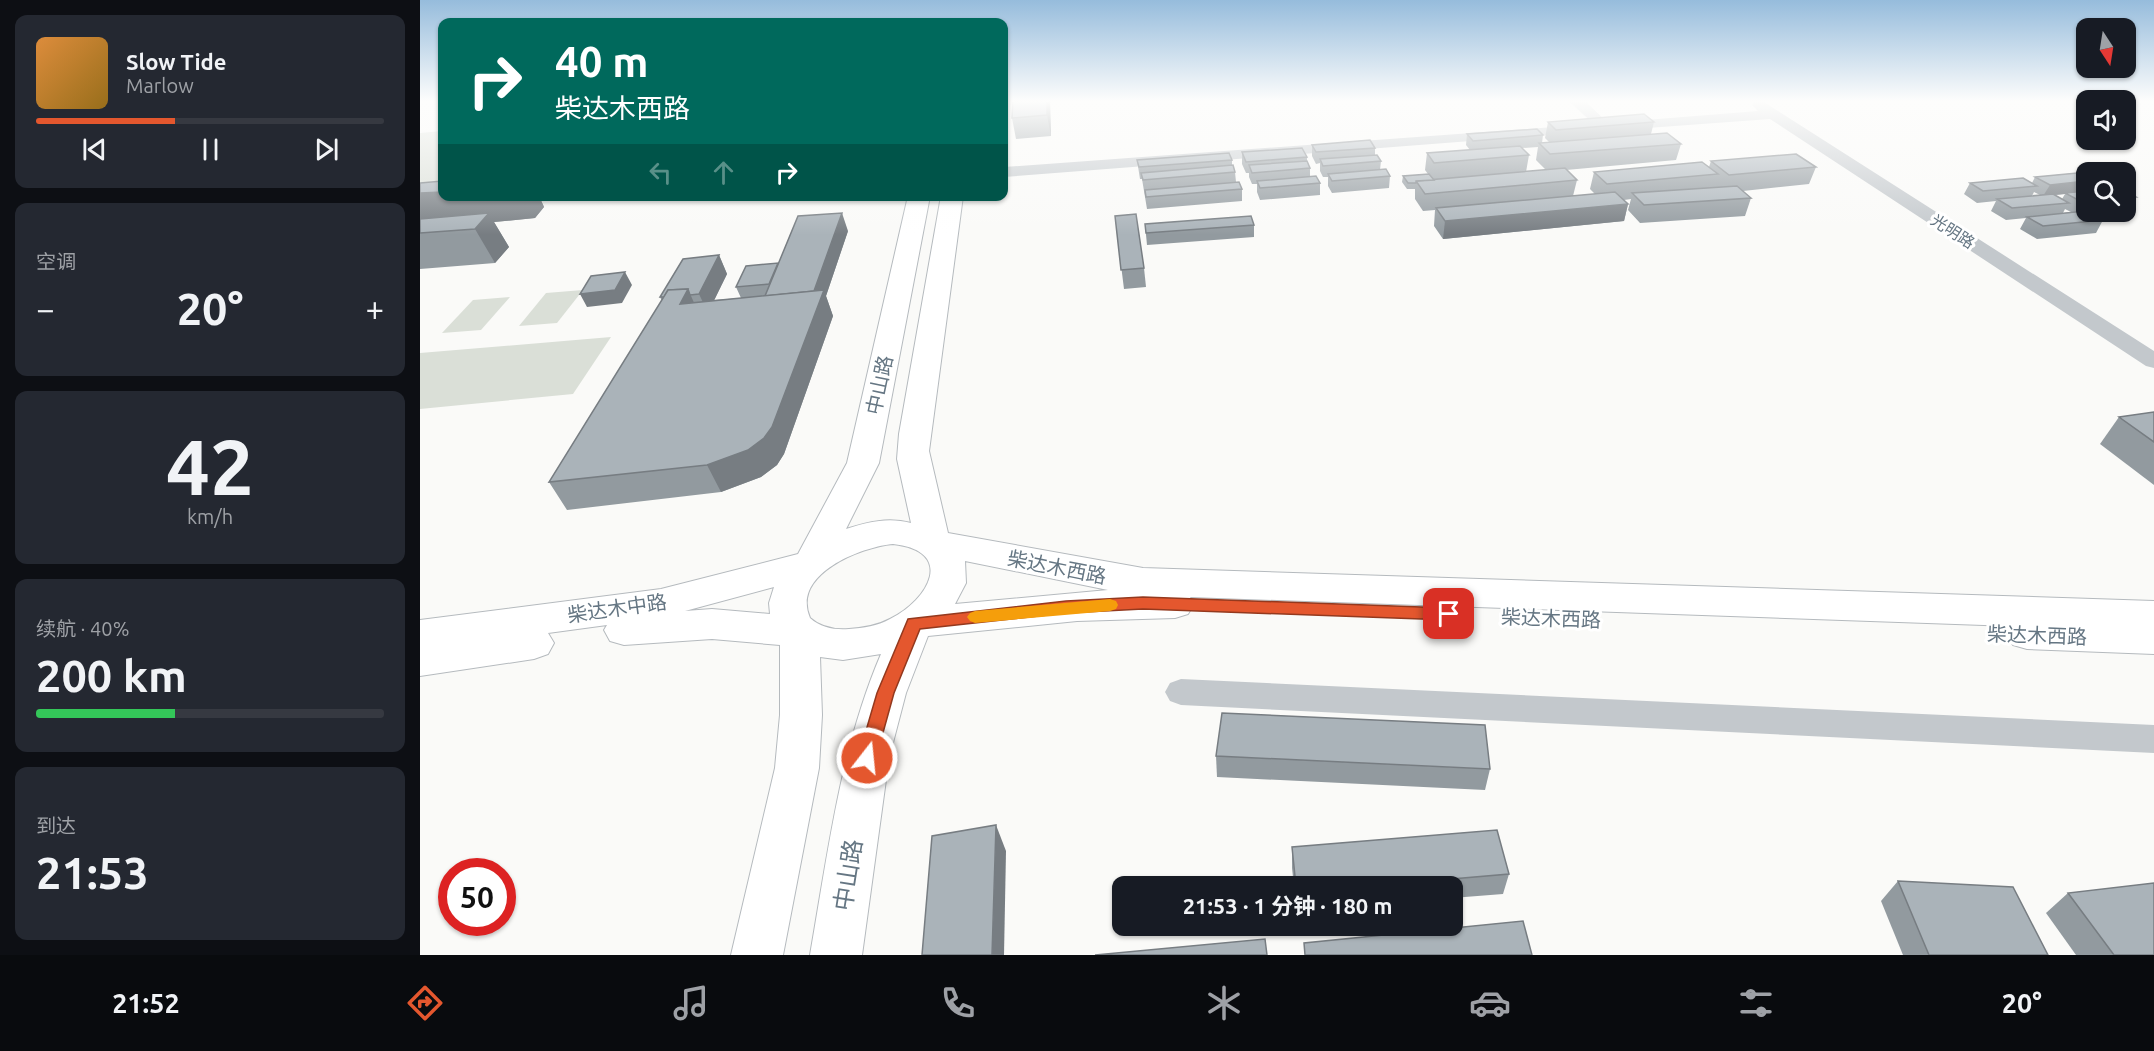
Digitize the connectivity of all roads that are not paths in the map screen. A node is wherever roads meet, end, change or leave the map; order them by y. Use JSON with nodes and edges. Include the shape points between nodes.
{"nodes":[{"id":1,"x":1357,"y":146,"type":"edge"},
{"id":2,"x":1822,"y":146,"type":"edge"},
{"id":3,"x":1008,"y":172,"type":"edge"},
{"id":4,"x":918,"y":201,"type":"edge"},
{"id":5,"x":951,"y":201,"type":"edge"},
{"id":6,"x":2154,"y":361,"type":"edge"},
{"id":7,"x":933,"y":543,"type":"junction"},
{"id":8,"x":811,"y":564,"type":"junction"},
{"id":9,"x":2154,"y":616,"type":"edge"},
{"id":10,"x":914,"y":623,"type":"junction"},
{"id":11,"x":800,"y":632,"type":"junction"},
{"id":12,"x":420,"y":635,"type":"edge"},
{"id":13,"x":2154,"y":639,"type":"edge"},
{"id":14,"x":420,"y":660,"type":"edge"},
{"id":15,"x":1181,"y":692,"type":"dead end"},
{"id":16,"x":2154,"y":739,"type":"edge"},
{"id":17,"x":757,"y":955,"type":"edge"},
{"id":18,"x":836,"y":955,"type":"edge"}],
"edges":[{"from":1,"to":3,"type":"street"},
{"from":2,"to":6,"type":"street","name":"光明路"},
{"from":4,"to":8,"type":"main road","name":"中山路","via":[[863,463]]},
{"from":5,"to":7,"type":"main road","via":[[913,456]]},
{"from":7,"to":8,"type":"main road","via":[[908,534],[878,534],[856,538]]},
{"from":7,"to":9,"type":"main road","name":"柴达木西路","via":[[1143,582]]},
{"from":7,"to":10,"type":"main road","via":[[945,557],[948,576],[939,599]]},
{"from":8,"to":11,"type":"main road","via":[[796,581],[789,597],[789,617]]},
{"from":8,"to":12,"type":"main road","name":"柴达木中路","via":[[661,603]]},
{"from":10,"to":11,"type":"main road","via":[[880,640],[839,646],[817,642]]},
{"from":10,"to":13,"type":"main road","name":"柴达木西路","via":[[1143,603]]},
{"from":10,"to":18,"type":"main road","name":"中山路","via":[[885,693],[867,758]]},
{"from":11,"to":14,"type":"main road","name":"柴达木中路","via":[[712,624],[646,627]]},
{"from":11,"to":17,"type":"main road","via":[[797,768]]},
{"from":15,"to":16,"type":"street"}]}
